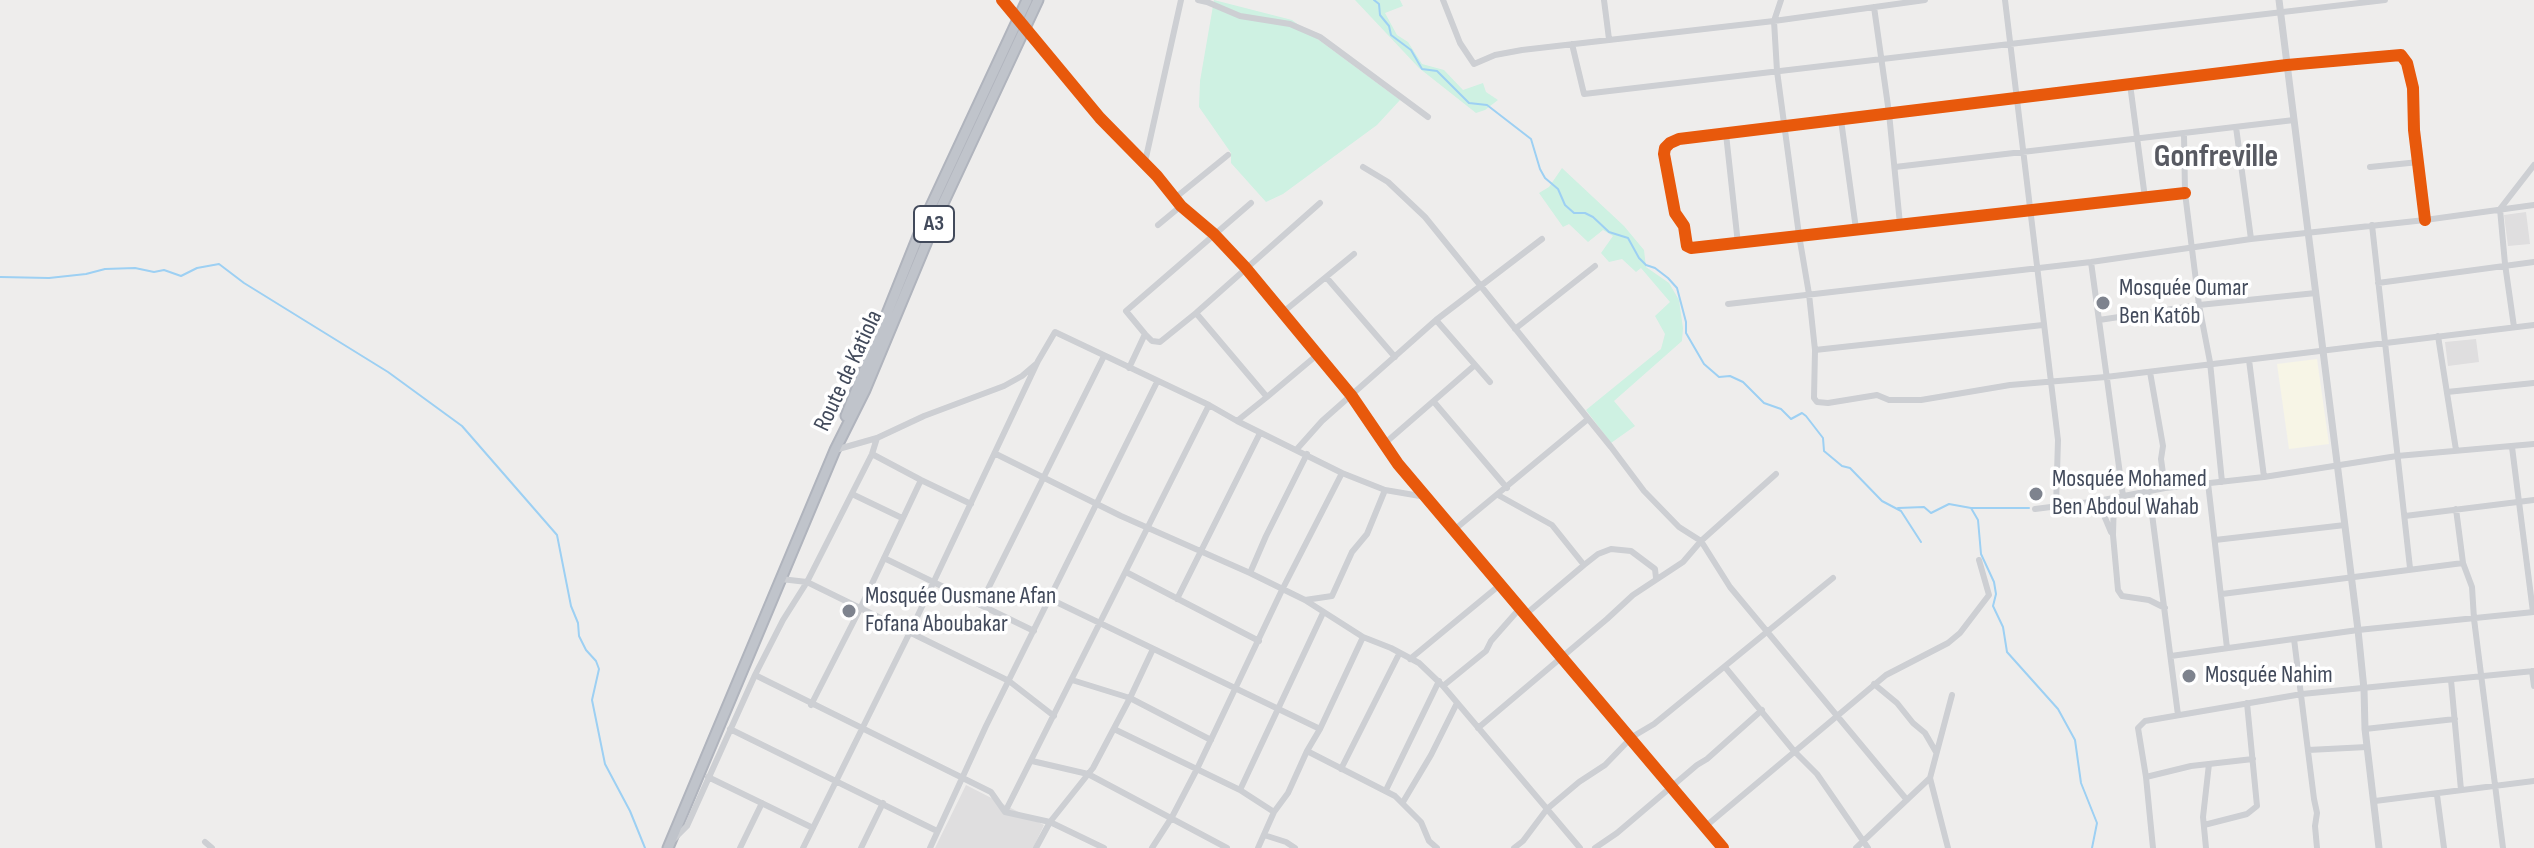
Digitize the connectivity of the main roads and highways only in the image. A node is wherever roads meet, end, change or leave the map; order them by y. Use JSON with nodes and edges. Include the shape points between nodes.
{"nodes":[{"id":1,"x":1027,"y":0,"type":"edge"},
{"id":2,"x":1038,"y":0,"type":"edge"},
{"id":3,"x":1022,"y":23,"type":"junction"},
{"id":4,"x":670,"y":845,"type":"edge"}],
"edges":[{"from":1,"to":3,"type":"highway","name":"Route de Katiola","number":"A3"},
{"from":2,"to":3,"type":"highway","name":"Route de Katiola","number":"A3"},
{"from":3,"to":4,"type":"highway","name":"Route de Katiola","number":"A3"}]}
